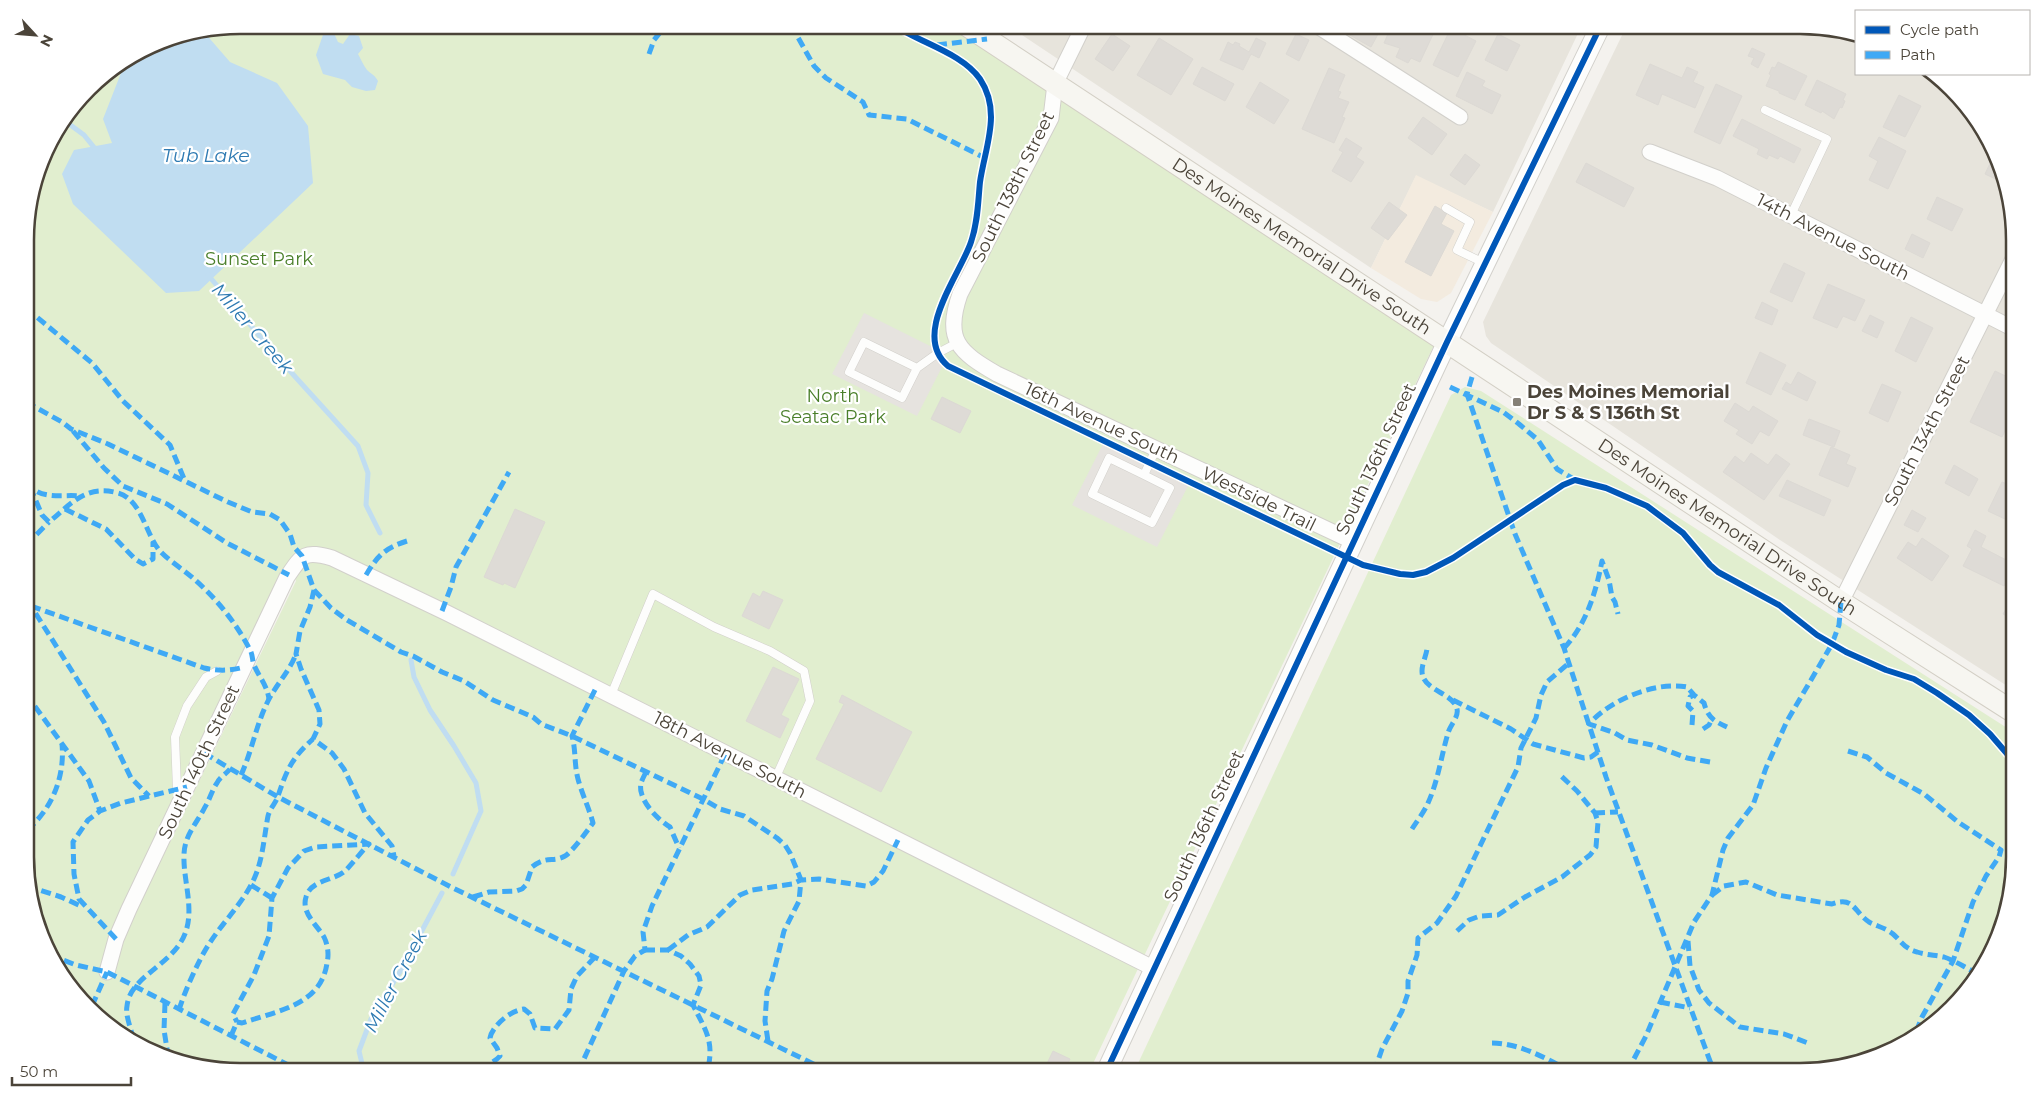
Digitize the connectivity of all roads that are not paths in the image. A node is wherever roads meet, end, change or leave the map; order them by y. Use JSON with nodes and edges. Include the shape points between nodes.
{"nodes":[{"id":1,"x":980,"y":34,"type":"edge"},
{"id":2,"x":1080,"y":34,"type":"edge"},
{"id":3,"x":1330,"y":34,"type":"edge"},
{"id":4,"x":1597,"y":34,"type":"edge"},
{"id":5,"x":1055,"y":84,"type":"junction"},
{"id":6,"x":1765,"y":110,"type":"dead end"},
{"id":7,"x":1460,"y":117,"type":"dead end"},
{"id":8,"x":1650,"y":152,"type":"dead end"},
{"id":9,"x":1446,"y":208,"type":"dead end"},
{"id":10,"x":1791,"y":215,"type":"junction"},
{"id":11,"x":1486,"y":264,"type":"junction"},
{"id":12,"x":2006,"y":273,"type":"edge"},
{"id":13,"x":1984,"y":315,"type":"junction"},
{"id":14,"x":2006,"y":325,"type":"edge"},
{"id":15,"x":1447,"y":342,"type":"junction"},
{"id":16,"x":959,"y":346,"type":"junction"},
{"id":17,"x":917,"y":368,"type":"junction"},
{"id":18,"x":1156,"y":449,"type":"junction"},
{"id":19,"x":1144,"y":475,"type":"junction"},
{"id":20,"x":1354,"y":542,"type":"junction"},
{"id":21,"x":302,"y":556,"type":"joint"},
{"id":22,"x":1841,"y":602,"type":"junction"},
{"id":23,"x":217,"y":671,"type":"dead end"},
{"id":24,"x":611,"y":696,"type":"junction"},
{"id":25,"x":2006,"y":707,"type":"edge"},
{"id":26,"x":776,"y":777,"type":"junction"},
{"id":27,"x":177,"y":789,"type":"dead end"},
{"id":28,"x":1155,"y":969,"type":"junction"},
{"id":29,"x":107,"y":972,"type":"dead end"},
{"id":30,"x":1110,"y":1063,"type":"edge"}],
"edges":[{"from":1,"to":5,"type":"main road","name":"Des Moines Memorial Drive South"},
{"from":2,"to":5,"type":"street","name":"South 138th Street"},
{"from":3,"to":7,"type":"street"},
{"from":4,"to":11,"type":"street","name":"South 136th Street"},
{"from":5,"to":15,"type":"main road","name":"Des Moines Memorial Drive South"},
{"from":5,"to":16,"type":"street","name":"South 138th Street","via":[[1051,118],[958,300],[953,320]]},
{"from":6,"to":10,"type":"lane","via":[[1827,139]]},
{"from":8,"to":10,"type":"street","name":"14th Avenue South","via":[[1717,178]]},
{"from":9,"to":11,"type":"lane","via":[[1470,222],[1457,250]]},
{"from":10,"to":13,"type":"street","name":"14th Avenue South"},
{"from":11,"to":15,"type":"street","name":"South 136th Street"},
{"from":12,"to":13,"type":"street","name":"South 134th Street"},
{"from":13,"to":14,"type":"street","name":"14th Avenue South"},
{"from":13,"to":22,"type":"street","name":"South 134th Street"},
{"from":15,"to":20,"type":"street","name":"South 136th Street"},
{"from":15,"to":22,"type":"main road","name":"Des Moines Memorial Drive South"},
{"from":16,"to":17,"type":"lane","via":[[938,353]]},
{"from":16,"to":18,"type":"street","name":"16th Avenue South","via":[[997,374]]},
{"from":17,"to":17,"type":"lane","via":[[902,398],[849,372],[864,342]]},
{"from":18,"to":19,"type":"lane"},
{"from":18,"to":20,"type":"street","name":"16th Avenue South"},
{"from":19,"to":19,"type":"lane","via":[[1110,458],[1092,494],[1152,524],[1170,488]]},
{"from":20,"to":28,"type":"street","name":"South 136th Street"},
{"from":21,"to":24,"type":"street","name":"18th Avenue South","via":[[311,553],[332,558]]},
{"from":21,"to":29,"type":"street","name":"South 140th Street","via":[[287,577],[129,909],[116,938]]},
{"from":22,"to":25,"type":"main road","name":"Des Moines Memorial Drive South"},
{"from":23,"to":27,"type":"lane","via":[[206,677],[187,706],[175,737]]},
{"from":24,"to":26,"type":"street","name":"18th Avenue South"},
{"from":24,"to":26,"type":"lane","via":[[653,594],[714,627],[770,651],[804,671],[810,701]]},
{"from":26,"to":28,"type":"street","name":"18th Avenue South"},
{"from":28,"to":30,"type":"street","name":"South 136th Street"}]}
